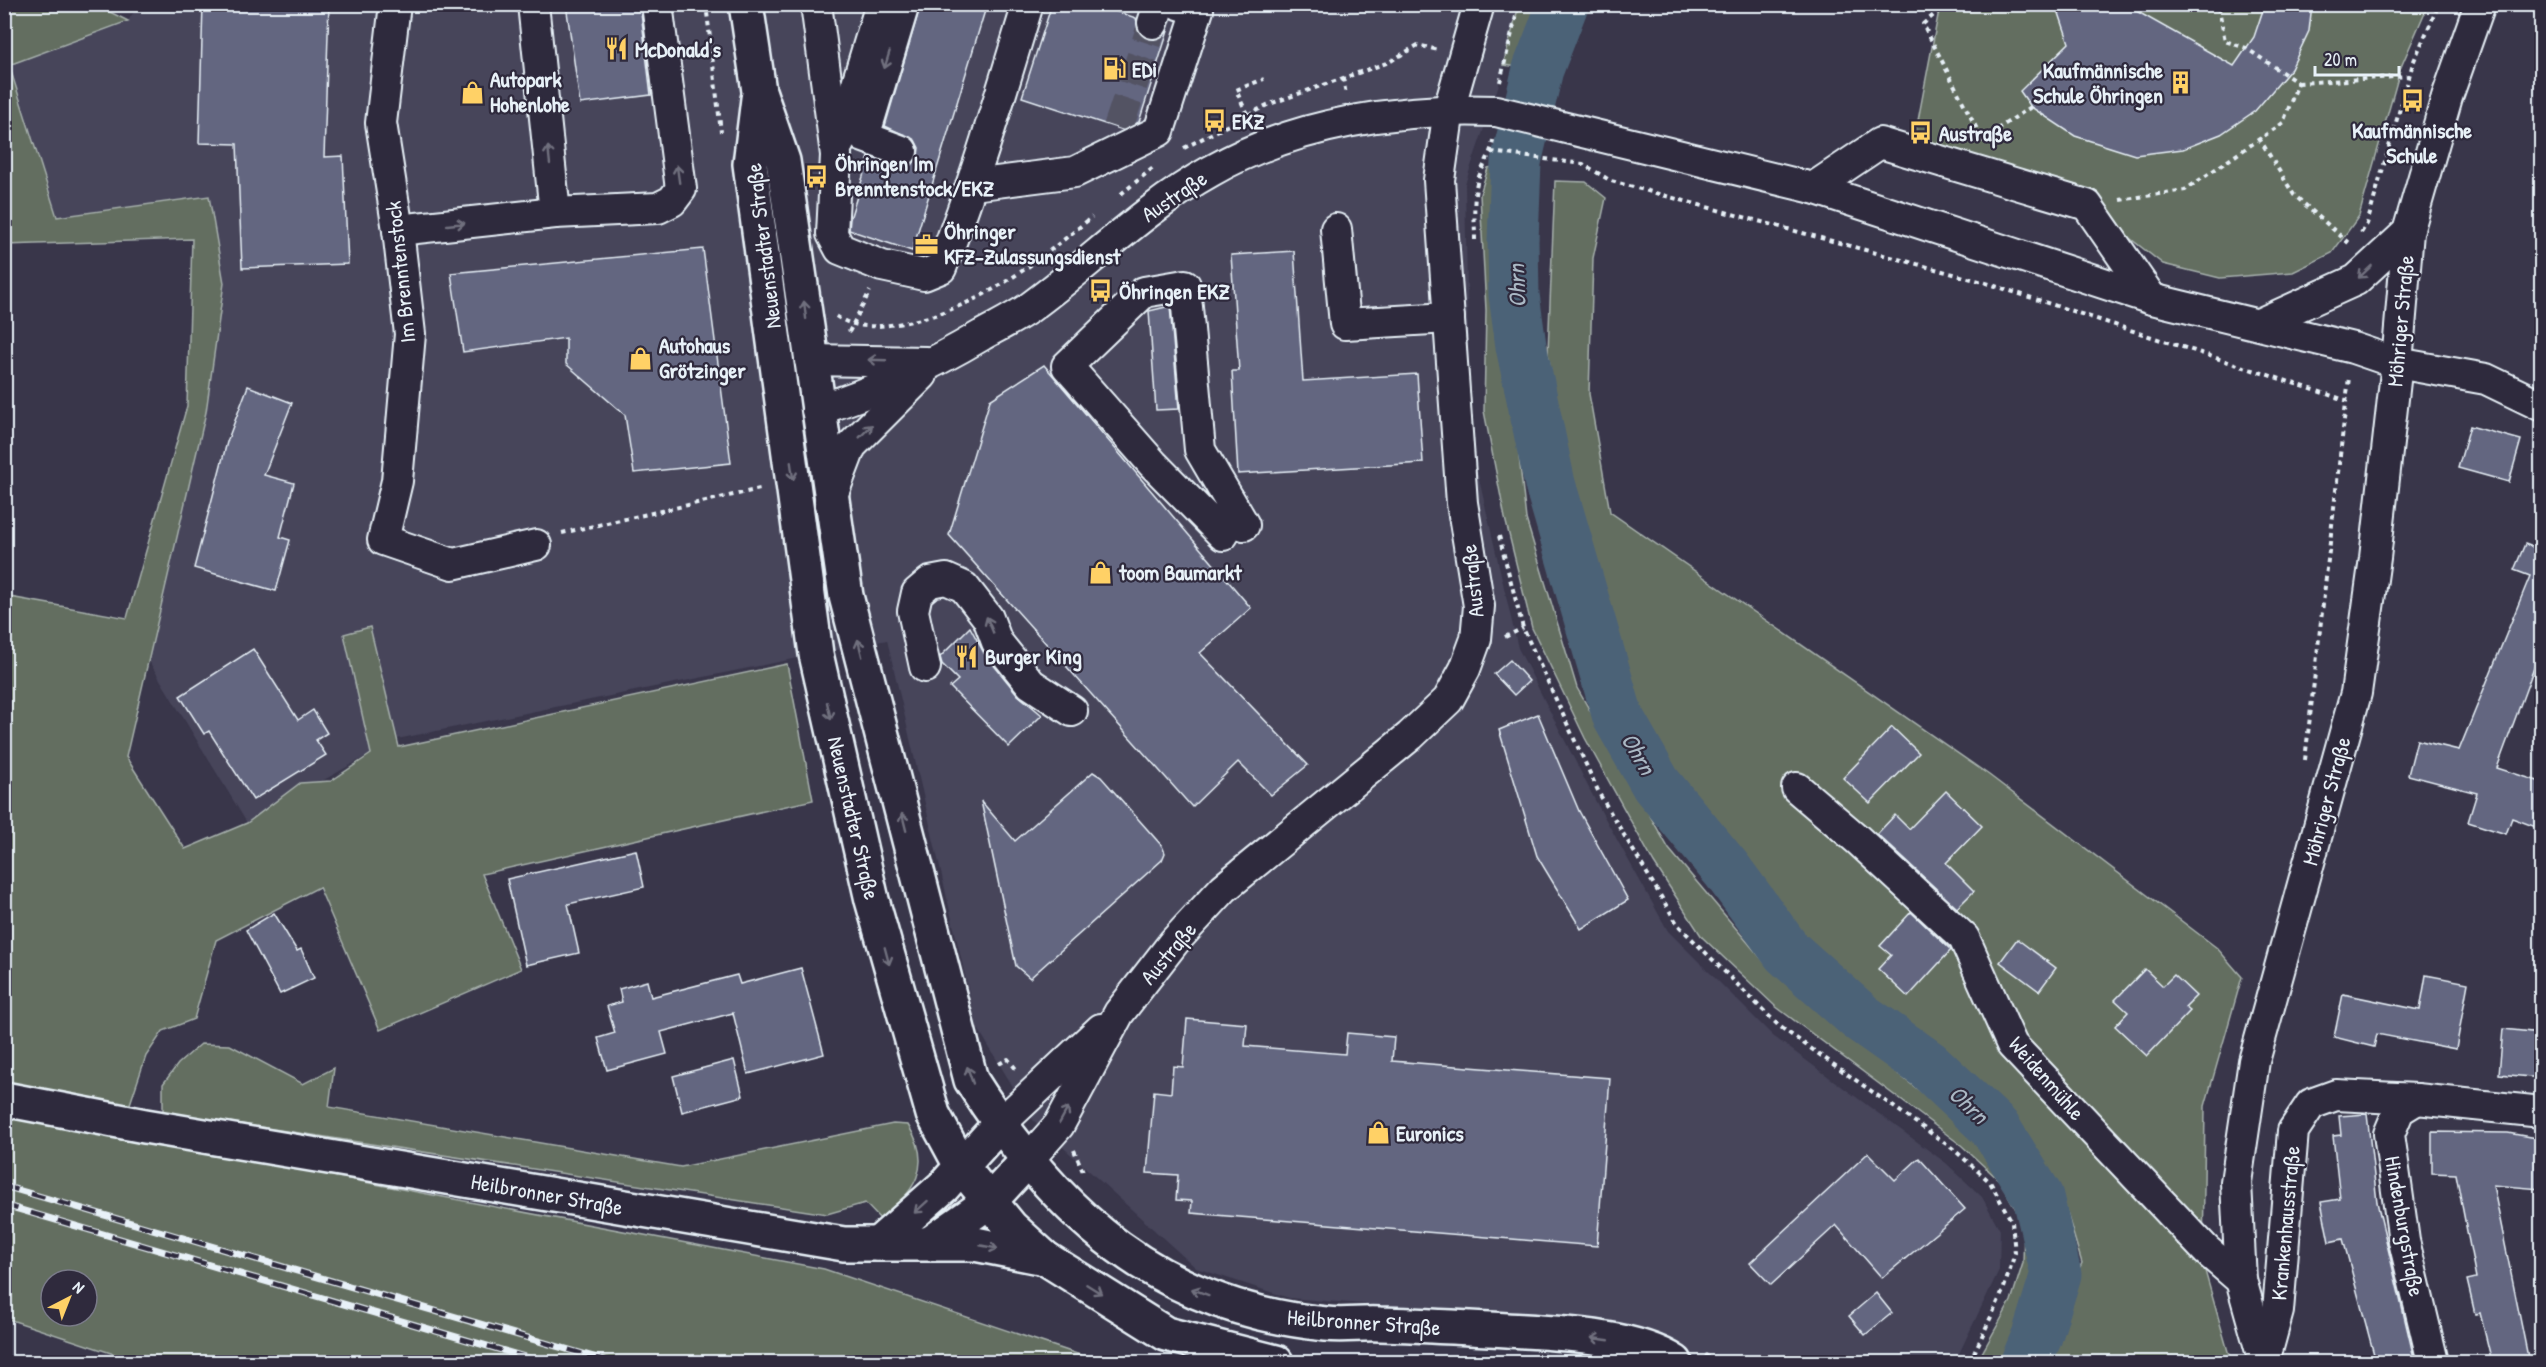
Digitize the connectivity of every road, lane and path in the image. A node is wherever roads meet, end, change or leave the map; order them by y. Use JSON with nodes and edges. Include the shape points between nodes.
{"nodes":[{"id":1,"x":395,"y":4,"type":"edge"},
{"id":2,"x":533,"y":4,"type":"edge"},
{"id":3,"x":657,"y":4,"type":"edge"},
{"id":4,"x":746,"y":4,"type":"edge"},
{"id":5,"x":816,"y":4,"type":"edge"},
{"id":6,"x":881,"y":4,"type":"edge"},
{"id":7,"x":904,"y":4,"type":"edge"},
{"id":8,"x":1028,"y":4,"type":"edge"},
{"id":9,"x":1179,"y":4,"type":"edge"},
{"id":10,"x":1479,"y":4,"type":"edge"},
{"id":11,"x":1519,"y":4,"type":"edge"},
{"id":12,"x":1947,"y":4,"type":"edge"},
{"id":13,"x":2218,"y":4,"type":"edge"},
{"id":14,"x":2439,"y":4,"type":"edge"},
{"id":15,"x":2480,"y":4,"type":"edge"},
{"id":16,"x":1503,"y":65,"type":"dead end"},
{"id":17,"x":2410,"y":76,"type":"junction"},
{"id":18,"x":1264,"y":79,"type":"dead end"},
{"id":19,"x":2298,"y":83,"type":"junction"},
{"id":20,"x":759,"y":91,"type":"junction"},
{"id":21,"x":2031,"y":107,"type":"dead end"},
{"id":22,"x":1449,"y":109,"type":"junction"},
{"id":23,"x":1496,"y":111,"type":"junction"},
{"id":24,"x":1247,"y":114,"type":"dead end"},
{"id":25,"x":2259,"y":138,"type":"junction"},
{"id":26,"x":1982,"y":139,"type":"junction"},
{"id":27,"x":902,"y":151,"type":"dead end"},
{"id":28,"x":1491,"y":152,"type":"junction"},
{"id":29,"x":836,"y":155,"type":"junction"},
{"id":30,"x":1976,"y":171,"type":"junction"},
{"id":31,"x":973,"y":185,"type":"junction"},
{"id":32,"x":1813,"y":188,"type":"junction"},
{"id":33,"x":2087,"y":205,"type":"junction"},
{"id":34,"x":555,"y":213,"type":"junction"},
{"id":35,"x":1336,"y":229,"type":"dead end"},
{"id":36,"x":398,"y":230,"type":"junction"},
{"id":37,"x":2408,"y":232,"type":"junction"},
{"id":38,"x":2352,"y":246,"type":"junction"},
{"id":39,"x":1475,"y":248,"type":"dead end"},
{"id":40,"x":881,"y":253,"type":"junction"},
{"id":41,"x":2356,"y":280,"type":"junction"},
{"id":42,"x":2152,"y":299,"type":"junction"},
{"id":43,"x":1449,"y":318,"type":"junction"},
{"id":44,"x":2259,"y":324,"type":"junction"},
{"id":45,"x":855,"y":326,"type":"dead end"},
{"id":46,"x":810,"y":360,"type":"junction"},
{"id":47,"x":935,"y":363,"type":"junction"},
{"id":48,"x":2397,"y":363,"type":"junction"},
{"id":49,"x":777,"y":365,"type":"junction"},
{"id":50,"x":2541,"y":406,"type":"edge"},
{"id":51,"x":817,"y":410,"type":"junction"},
{"id":52,"x":784,"y":414,"type":"junction"},
{"id":53,"x":760,"y":489,"type":"dead end"},
{"id":54,"x":830,"y":501,"type":"junction"},
{"id":55,"x":1497,"y":526,"type":"dead end"},
{"id":56,"x":1233,"y":530,"type":"joint"},
{"id":57,"x":536,"y":546,"type":"joint"},
{"id":58,"x":925,"y":667,"type":"dead end"},
{"id":59,"x":1072,"y":711,"type":"dead end"},
{"id":60,"x":2304,"y":772,"type":"dead end"},
{"id":61,"x":1797,"y":788,"type":"dead end"},
{"id":62,"x":1119,"y":1013,"type":"junction"},
{"id":63,"x":4,"y":1099,"type":"edge"},
{"id":64,"x":2416,"y":1099,"type":"junction"},
{"id":65,"x":2541,"y":1112,"type":"edge"},
{"id":66,"x":999,"y":1125,"type":"junction"},
{"id":67,"x":1028,"y":1161,"type":"junction"},
{"id":68,"x":961,"y":1166,"type":"junction"},
{"id":69,"x":990,"y":1201,"type":"junction"},
{"id":70,"x":932,"y":1242,"type":"junction"},
{"id":71,"x":878,"y":1244,"type":"junction"},
{"id":72,"x":1045,"y":1258,"type":"junction"},
{"id":73,"x":2241,"y":1280,"type":"junction"},
{"id":74,"x":1276,"y":1362,"type":"edge"},
{"id":75,"x":1675,"y":1362,"type":"edge"},
{"id":76,"x":1970,"y":1362,"type":"edge"},
{"id":77,"x":2264,"y":1362,"type":"edge"},
{"id":78,"x":2433,"y":1362,"type":"edge"}],
"edges":[{"from":1,"to":36,"type":"street","name":"Im Brenntenstock","via":[[381,123]]},
{"from":34,"to":2,"type":"street","one_way":true},
{"from":34,"to":3,"type":"street","one_way":true,"via":[[658,208],[672,201],[681,189]]},
{"from":4,"to":20,"type":"main road","name":"Neuenstadter Straße"},
{"from":5,"to":29,"type":"street"},
{"from":6,"to":29,"type":"street"},
{"from":7,"to":27,"type":"street","one_way":true,"via":[[864,137]]},
{"from":8,"to":31,"type":"street"},
{"from":9,"to":31,"type":"street","via":[[1198,10],[1159,130],[1113,142],[1075,172]]},
{"from":10,"to":22,"type":"street","name":"Austraße"},
{"from":11,"to":16,"type":"path"},
{"from":12,"to":26,"type":"path","via":[[1923,24]]},
{"from":13,"to":19,"type":"path","via":[[2225,41],[2246,48]]},
{"from":14,"to":17,"type":"path"},
{"from":15,"to":37,"type":"street","name":"Möhriger Straße","via":[[2447,97]]},
{"from":17,"to":19,"type":"path"},
{"from":17,"to":38,"type":"path","via":[[2367,224]]},
{"from":18,"to":24,"type":"path","via":[[1236,90]]},
{"from":19,"to":25,"type":"path","via":[[2283,123]]},
{"from":46,"to":20,"type":"main road","name":"Neuenstadter Straße","one_way":true,"via":[[783,161]]},
{"from":20,"to":49,"type":"main road","name":"Neuenstadter Straße","via":[[750,164]]},
{"from":21,"to":26,"type":"path"},
{"from":22,"to":23,"type":"street","name":"Austraße"},
{"from":22,"to":43,"type":"street","name":"Austraße","via":[[1439,180]]},
{"from":22,"to":47,"type":"street","name":"Austraße","via":[[1352,121],[1276,142],[1232,160],[1143,215],[1028,309]]},
{"from":23,"to":28,"type":"path"},
{"from":23,"to":32,"type":"street","name":"Austraße"},
{"from":25,"to":33,"type":"path","via":[[2186,190]]},
{"from":25,"to":38,"type":"path","via":[[2294,195]]},
{"from":26,"to":30,"type":"path"},
{"from":28,"to":39,"type":"path","via":[[1476,188]]},
{"from":28,"to":60,"type":"path","via":[[1583,164],[1611,181],[1983,282],[2345,400]]},
{"from":29,"to":40,"type":"street","via":[[832,234],[840,249]]},
{"from":30,"to":32,"type":"street","via":[[1880,143]]},
{"from":30,"to":33,"type":"street"},
{"from":31,"to":40,"type":"street","via":[[941,268],[924,275]]},
{"from":32,"to":42,"type":"street","name":"Austraße"},
{"from":33,"to":42,"type":"street"},
{"from":36,"to":34,"type":"street","one_way":true},
{"from":35,"to":43,"type":"street","via":[[1345,324]]},
{"from":36,"to":57,"type":"street","name":"Im Brenntenstock","via":[[410,334],[397,482],[383,540],[453,564]]},
{"from":37,"to":41,"type":"street","name":"Möhriger Straße","one_way":true},
{"from":37,"to":48,"type":"street","name":"Möhriger Straße"},
{"from":38,"to":41,"type":"path","via":[[2341,260]]},
{"from":40,"to":45,"type":"path"},
{"from":41,"to":44,"type":"street","name":"Möhriger Straße"},
{"from":42,"to":44,"type":"street","name":"Austraße"},
{"from":43,"to":62,"type":"street","name":"Austraße","via":[[1462,503],[1479,606],[1476,639],[1465,669],[1448,700],[1410,736],[1224,888],[1174,942]]},
{"from":44,"to":48,"type":"street","name":"Austraße"},
{"from":47,"to":46,"type":"street","one_way":true},
{"from":46,"to":49,"type":"main road"},
{"from":46,"to":51,"type":"main road","name":"Neuenstadter Straße"},
{"from":47,"to":51,"type":"street","name":"Austraße"},
{"from":54,"to":47,"type":"street","name":"Austraße","one_way":true,"via":[[851,446]]},
{"from":48,"to":50,"type":"street","name":"Austraße","via":[[2486,379]]},
{"from":48,"to":73,"type":"street","name":"Möhriger Straße","via":[[2356,693],[2254,1061],[2236,1182]]},
{"from":49,"to":52,"type":"main road","name":"Neuenstadter Straße"},
{"from":51,"to":52,"type":"main road"},
{"from":51,"to":54,"type":"main road","name":"Neuenstadter Straße"},
{"from":52,"to":68,"type":"main road","name":"Neuenstadter Straße","one_way":true,"via":[[816,654],[872,900],[933,1114]]},
{"from":53,"to":57,"type":"path","via":[[552,535]]},
{"from":66,"to":54,"type":"main road","name":"Neuenstadter Straße","one_way":true,"via":[[971,1080],[846,596]]},
{"from":55,"to":76,"type":"path","via":[[1523,628],[1600,795],[1678,925],[1779,1026],[1952,1148],[1990,1182],[2012,1222],[2015,1253],[2003,1291]]},
{"from":56,"to":56,"type":"street","via":[[1153,464],[1067,366],[1144,292],[1185,285],[1200,450]]},
{"from":59,"to":58,"type":"street","one_way":true,"via":[[1031,684],[997,642],[988,618],[964,587],[946,579],[930,582],[917,593],[913,611]]},
{"from":61,"to":73,"type":"street","name":"Weidenmühle","via":[[1964,938],[2012,1045],[2206,1250]]},
{"from":62,"to":66,"type":"street","name":"Austraße"},
{"from":67,"to":62,"type":"street","name":"Austraße","one_way":true,"via":[[1059,1125]]},
{"from":63,"to":71,"type":"main road","name":"Heilbronner Straße","via":[[844,1244]]},
{"from":64,"to":65,"type":"street","name":"Krankenhausstraße"},
{"from":64,"to":77,"type":"street","name":"Krankenhausstraße","via":[[2336,1095],[2311,1104],[2293,1131],[2278,1311]]},
{"from":64,"to":78,"type":"street","name":"Hindenburgstraße","via":[[2399,1110],[2389,1134],[2404,1241]]},
{"from":66,"to":67,"type":"main road","name":"Heilbronner Straße"},
{"from":66,"to":68,"type":"main road"},
{"from":67,"to":69,"type":"main road"},
{"from":75,"to":67,"type":"main road","name":"Heilbronner Straße","one_way":true,"via":[[1618,1341],[1558,1333],[1327,1324],[1255,1313],[1177,1284],[1111,1244],[1067,1205]]},
{"from":68,"to":69,"type":"main road","name":"Neuenstadter Straße"},
{"from":68,"to":71,"type":"main road","one_way":true,"via":[[922,1207]]},
{"from":69,"to":70,"type":"main road"},
{"from":69,"to":72,"type":"main road"},
{"from":70,"to":71,"type":"main road","name":"Heilbronner Straße"},
{"from":70,"to":72,"type":"main road","name":"Heilbronner Straße","one_way":true,"via":[[975,1244]]},
{"from":72,"to":74,"type":"main road","one_way":true,"via":[[1166,1334]]},
{"from":73,"to":77,"type":"street","name":"Möhriger Straße"}]}
